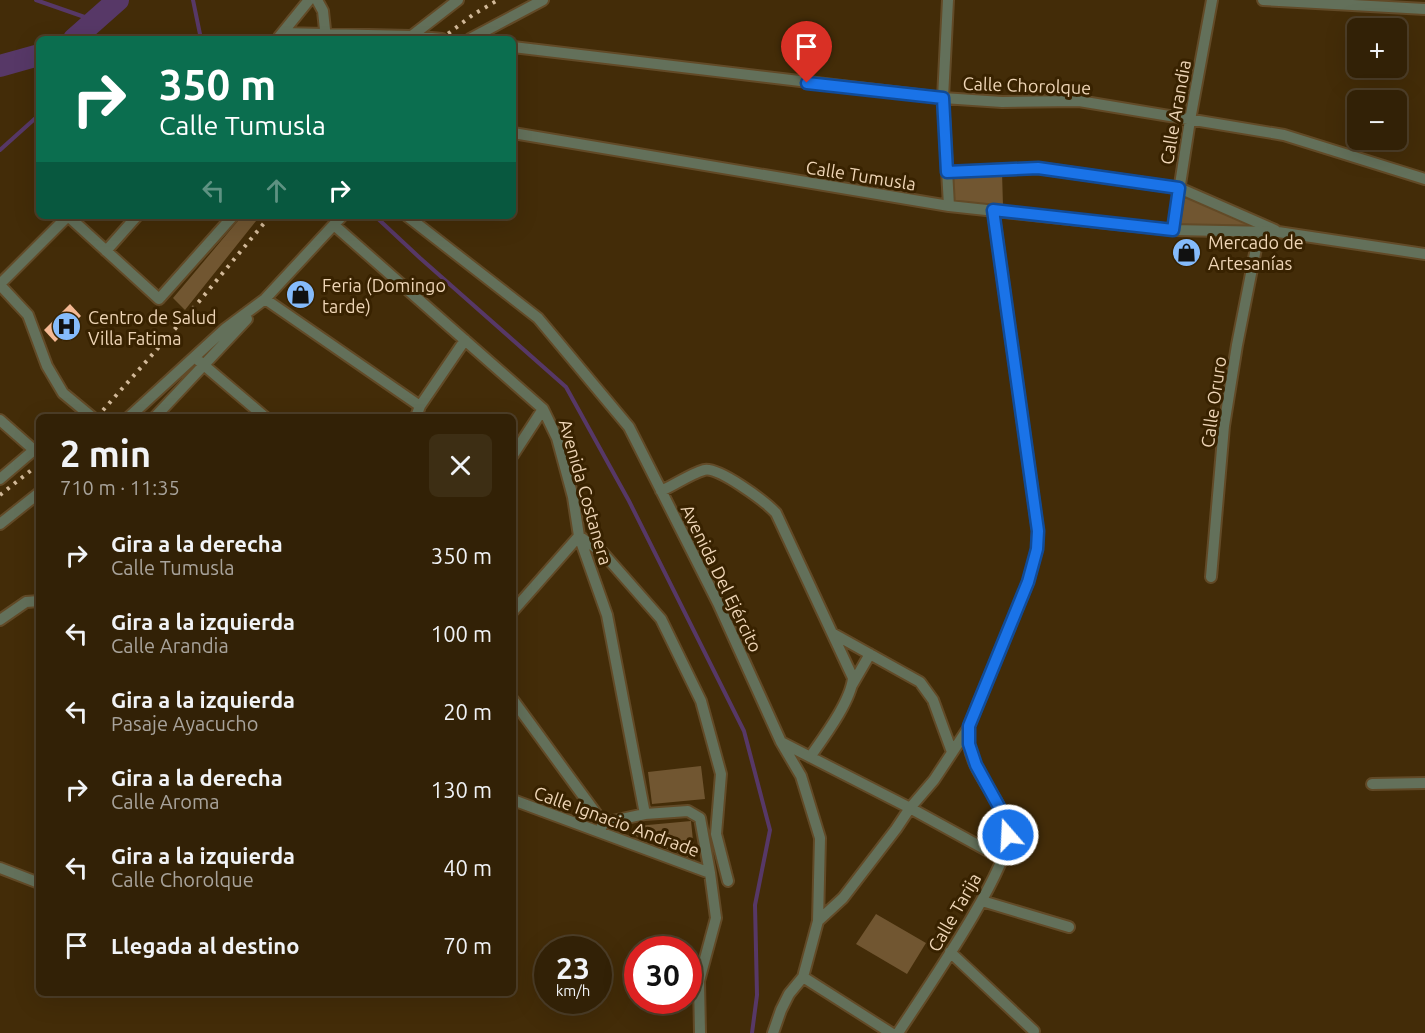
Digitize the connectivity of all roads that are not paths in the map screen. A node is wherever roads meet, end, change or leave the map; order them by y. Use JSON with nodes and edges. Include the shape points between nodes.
{"nodes":[{"id":1,"x":309,"y":0,"type":"edge"},
{"id":2,"x":317,"y":0,"type":"edge"},
{"id":3,"x":458,"y":0,"type":"edge"},
{"id":4,"x":543,"y":0,"type":"edge"},
{"id":5,"x":948,"y":0,"type":"edge"},
{"id":6,"x":1212,"y":0,"type":"edge"},
{"id":7,"x":1263,"y":0,"type":"edge"},
{"id":8,"x":1341,"y":3,"type":"edge"},
{"id":9,"x":1425,"y":9,"type":"edge"},
{"id":10,"x":280,"y":36,"type":"edge"},
{"id":11,"x":325,"y":36,"type":"edge"},
{"id":12,"x":413,"y":36,"type":"edge"},
{"id":13,"x":476,"y":36,"type":"edge"},
{"id":14,"x":516,"y":47,"type":"edge"},
{"id":15,"x":943,"y":98,"type":"junction"},
{"id":16,"x":1190,"y":120,"type":"junction"},
{"id":17,"x":516,"y":134,"type":"edge"},
{"id":18,"x":947,"y":172,"type":"junction"},
{"id":19,"x":1425,"y":179,"type":"edge"},
{"id":20,"x":1179,"y":188,"type":"junction"},
{"id":21,"x":949,"y":206,"type":"junction"},
{"id":22,"x":993,"y":210,"type":"junction"},
{"id":23,"x":65,"y":219,"type":"edge"},
{"id":24,"x":71,"y":219,"type":"edge"},
{"id":25,"x":134,"y":219,"type":"edge"},
{"id":26,"x":230,"y":219,"type":"edge"},
{"id":27,"x":339,"y":219,"type":"edge"},
{"id":28,"x":411,"y":219,"type":"edge"},
{"id":29,"x":334,"y":225,"type":"junction"},
{"id":30,"x":1173,"y":230,"type":"junction"},
{"id":31,"x":1278,"y":232,"type":"junction"},
{"id":32,"x":1259,"y":233,"type":"junction"},
{"id":33,"x":106,"y":251,"type":"junction"},
{"id":34,"x":1425,"y":254,"type":"edge"},
{"id":35,"x":0,"y":284,"type":"edge"},
{"id":36,"x":265,"y":299,"type":"junction"},
{"id":37,"x":465,"y":340,"type":"junction"},
{"id":38,"x":194,"y":357,"type":"junction"},
{"id":39,"x":204,"y":366,"type":"junction"},
{"id":40,"x":420,"y":406,"type":"junction"},
{"id":41,"x":543,"y":410,"type":"junction"},
{"id":42,"x":88,"y":414,"type":"edge"},
{"id":43,"x":132,"y":414,"type":"edge"},
{"id":44,"x":157,"y":414,"type":"edge"},
{"id":45,"x":261,"y":414,"type":"edge"},
{"id":46,"x":417,"y":414,"type":"edge"},
{"id":47,"x":0,"y":420,"type":"edge"},
{"id":48,"x":516,"y":450,"type":"edge"},
{"id":49,"x":0,"y":479,"type":"edge"},
{"id":50,"x":661,"y":492,"type":"junction"},
{"id":51,"x":36,"y":496,"type":"edge"},
{"id":52,"x":0,"y":524,"type":"edge"},
{"id":53,"x":579,"y":536,"type":"junction"},
{"id":54,"x":1211,"y":577,"type":"dead end"},
{"id":55,"x":36,"y":601,"type":"edge"},
{"id":56,"x":516,"y":608,"type":"edge"},
{"id":57,"x":0,"y":620,"type":"edge"},
{"id":58,"x":832,"y":633,"type":"junction"},
{"id":59,"x":870,"y":654,"type":"junction"},
{"id":60,"x":852,"y":685,"type":"junction"},
{"id":61,"x":516,"y":704,"type":"edge"},
{"id":62,"x":969,"y":726,"type":"junction"},
{"id":63,"x":781,"y":742,"type":"junction"},
{"id":64,"x":952,"y":752,"type":"junction"},
{"id":65,"x":810,"y":757,"type":"junction"},
{"id":66,"x":1425,"y":783,"type":"edge"},
{"id":67,"x":1372,"y":784,"type":"dead end"},
{"id":68,"x":516,"y":801,"type":"edge"},
{"id":69,"x":910,"y":808,"type":"junction"},
{"id":70,"x":645,"y":814,"type":"junction"},
{"id":71,"x":601,"y":827,"type":"junction"},
{"id":72,"x":1003,"y":859,"type":"junction"},
{"id":73,"x":0,"y":868,"type":"edge"},
{"id":74,"x":710,"y":873,"type":"junction"},
{"id":75,"x":728,"y":881,"type":"dead end"},
{"id":76,"x":36,"y":882,"type":"edge"},
{"id":77,"x":982,"y":901,"type":"junction"},
{"id":78,"x":818,"y":921,"type":"junction"},
{"id":79,"x":1069,"y":927,"type":"dead end"},
{"id":80,"x":950,"y":952,"type":"junction"},
{"id":81,"x":803,"y":977,"type":"junction"},
{"id":82,"x":1034,"y":1030,"type":"dead end"},
{"id":83,"x":700,"y":1033,"type":"edge"},
{"id":84,"x":772,"y":1033,"type":"edge"},
{"id":85,"x":891,"y":1033,"type":"edge"},
{"id":86,"x":898,"y":1033,"type":"edge"}],
"edges":[{"from":1,"to":10,"type":"street"},
{"from":2,"to":11,"type":"street","via":[[323,11]]},
{"from":3,"to":12,"type":"street"},
{"from":4,"to":13,"type":"street"},
{"from":5,"to":15,"type":"street"},
{"from":6,"to":16,"type":"street","name":"Calle Arandia"},
{"from":7,"to":8,"type":"street"},
{"from":8,"to":9,"type":"street"},
{"from":14,"to":15,"type":"street","name":"Calle Chorolque"},
{"from":15,"to":16,"type":"street","name":"Calle Chorolque","via":[[1079,101]]},
{"from":15,"to":18,"type":"street"},
{"from":16,"to":19,"type":"street","name":"Calle Chorolque","via":[[1284,135]]},
{"from":16,"to":20,"type":"street","name":"Calle Arandia"},
{"from":17,"to":21,"type":"street","name":"Calle Tumusla"},
{"from":18,"to":20,"type":"street","via":[[1038,168]]},
{"from":18,"to":21,"type":"street"},
{"from":20,"to":30,"type":"street","name":"Calle Arandia"},
{"from":20,"to":31,"type":"street"},
{"from":21,"to":22,"type":"street","name":"Calle Tumusla"},
{"from":22,"to":30,"type":"street","name":"Calle Tumusla"},
{"from":22,"to":62,"type":"street","name":"Calle Tarija","via":[[1038,531],[1028,582]]},
{"from":23,"to":35,"type":"street"},
{"from":24,"to":33,"type":"street"},
{"from":25,"to":33,"type":"street"},
{"from":26,"to":33,"type":"street","via":[[159,299]]},
{"from":27,"to":29,"type":"street"},
{"from":28,"to":50,"type":"street","name":"Avenida Del Ejército","via":[[538,318],[629,427]]},
{"from":29,"to":36,"type":"street"},
{"from":29,"to":37,"type":"street","name":"Avenida Costanera"},
{"from":30,"to":32,"type":"street","name":"Calle Tumusla"},
{"from":31,"to":32,"type":"street","name":"Calle Tumusla"},
{"from":31,"to":34,"type":"street"},
{"from":32,"to":54,"type":"street","name":"Calle Oruro","via":[[1224,426]]},
{"from":35,"to":42,"type":"street","via":[[28,315],[47,366],[63,393]]},
{"from":36,"to":38,"type":"street"},
{"from":36,"to":39,"type":"street"},
{"from":36,"to":40,"type":"street"},
{"from":37,"to":40,"type":"street"},
{"from":37,"to":41,"type":"street","name":"Avenida Costanera"},
{"from":38,"to":39,"type":"street"},
{"from":38,"to":43,"type":"street"},
{"from":39,"to":44,"type":"street"},
{"from":39,"to":45,"type":"street"},
{"from":40,"to":46,"type":"street"},
{"from":41,"to":48,"type":"street"},
{"from":41,"to":53,"type":"street","name":"Avenida Costanera","via":[[556,438],[570,487]]},
{"from":47,"to":49,"type":"street","via":[[34,450]]},
{"from":50,"to":58,"type":"street","via":[[706,469],[716,471],[767,503],[776,513]]},
{"from":50,"to":63,"type":"street","name":"Avenida Del Ejército","via":[[718,603]]},
{"from":51,"to":52,"type":"street"},
{"from":53,"to":56,"type":"street"},
{"from":53,"to":70,"type":"street","name":"Avenida Costanera","via":[[607,615]]},
{"from":53,"to":75,"type":"street","via":[[603,553],[661,619],[701,701],[721,774],[716,834]]},
{"from":55,"to":57,"type":"street","via":[[26,602]]},
{"from":58,"to":59,"type":"street"},
{"from":58,"to":60,"type":"street","via":[[853,678]]},
{"from":59,"to":60,"type":"street"},
{"from":59,"to":64,"type":"street","via":[[920,682],[933,700]]},
{"from":60,"to":65,"type":"street","via":[[833,724]]},
{"from":61,"to":71,"type":"street"},
{"from":62,"to":64,"type":"street"},
{"from":62,"to":72,"type":"street","name":"Calle Tarija","via":[[969,744],[976,765],[1003,814],[1008,835]]},
{"from":63,"to":65,"type":"street"},
{"from":63,"to":78,"type":"street","name":"Avenida Del Ejército","via":[[801,776],[820,838]]},
{"from":64,"to":69,"type":"street"},
{"from":65,"to":69,"type":"street"},
{"from":66,"to":67,"type":"street"},
{"from":68,"to":71,"type":"street","name":"Calle Ignacio Andrade"},
{"from":69,"to":72,"type":"street"},
{"from":69,"to":78,"type":"street","via":[[843,898]]},
{"from":70,"to":71,"type":"street"},
{"from":70,"to":74,"type":"street","via":[[688,811],[700,818]]},
{"from":71,"to":74,"type":"street","name":"Calle Ignacio Andrade"},
{"from":72,"to":77,"type":"street","name":"Calle Tarija"},
{"from":73,"to":76,"type":"street"},
{"from":74,"to":83,"type":"street","via":[[716,918],[699,981]]},
{"from":77,"to":79,"type":"street"},
{"from":77,"to":80,"type":"street","name":"Calle Tarija"},
{"from":78,"to":81,"type":"street","name":"Avenida Del Ejército"},
{"from":80,"to":82,"type":"street"},
{"from":80,"to":86,"type":"street","name":"Calle Tarija"},
{"from":81,"to":84,"type":"street","name":"Avenida Del Ejército","via":[[789,994]]},
{"from":81,"to":85,"type":"street"}]}
